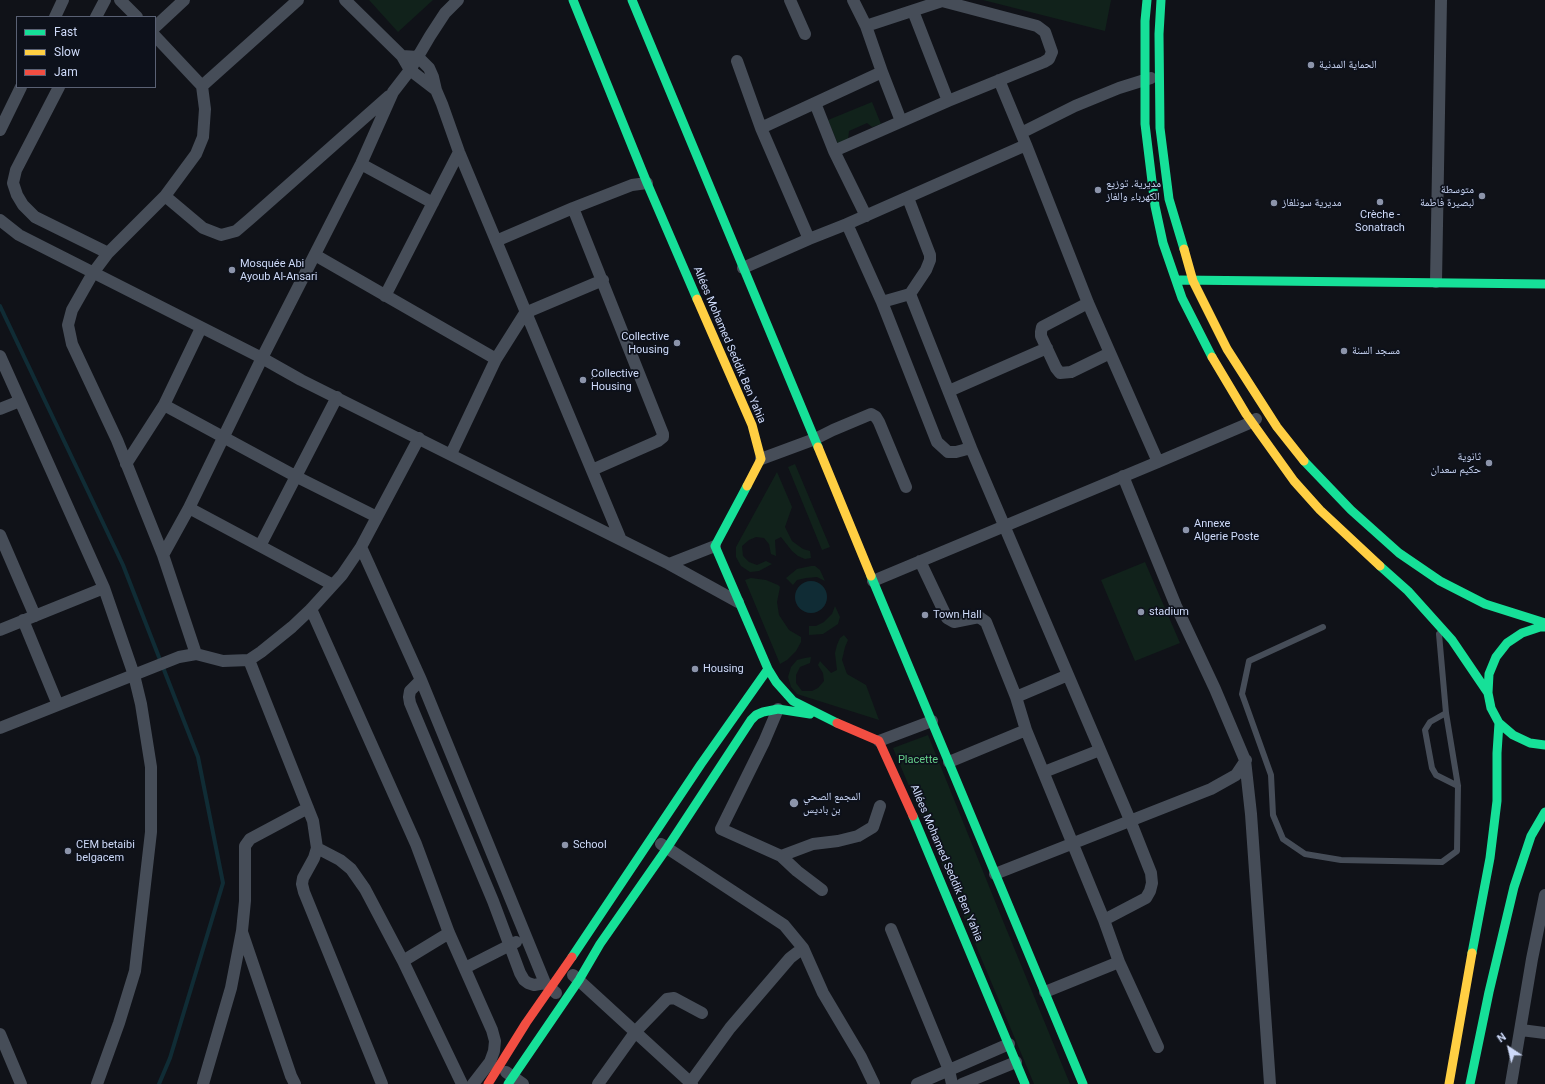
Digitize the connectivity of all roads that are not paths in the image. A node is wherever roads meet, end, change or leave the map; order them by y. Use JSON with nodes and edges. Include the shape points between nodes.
{"nodes":[{"id":1,"x":63,"y":0,"type":"edge"},
{"id":2,"x":105,"y":0,"type":"edge"},
{"id":3,"x":120,"y":0,"type":"edge"},
{"id":4,"x":184,"y":0,"type":"edge"},
{"id":5,"x":298,"y":0,"type":"edge"},
{"id":6,"x":345,"y":0,"type":"edge"},
{"id":7,"x":458,"y":0,"type":"edge"},
{"id":8,"x":573,"y":0,"type":"edge"},
{"id":9,"x":632,"y":0,"type":"edge"},
{"id":10,"x":790,"y":0,"type":"edge"},
{"id":11,"x":853,"y":0,"type":"edge"},
{"id":12,"x":1147,"y":0,"type":"edge"},
{"id":13,"x":1161,"y":0,"type":"edge"},
{"id":14,"x":1441,"y":0,"type":"edge"},
{"id":15,"x":942,"y":1,"type":"edge"},
{"id":16,"x":913,"y":11,"type":"junction"},
{"id":17,"x":55,"y":16,"type":"edge"},
{"id":18,"x":97,"y":16,"type":"edge"},
{"id":19,"x":135,"y":16,"type":"edge"},
{"id":20,"x":156,"y":26,"type":"edge"},
{"id":21,"x":866,"y":26,"type":"junction"},
{"id":22,"x":805,"y":34,"type":"dead end"},
{"id":23,"x":156,"y":37,"type":"edge"},
{"id":24,"x":402,"y":56,"type":"junction"},
{"id":25,"x":418,"y":57,"type":"junction"},
{"id":26,"x":737,"y":61,"type":"dead end"},
{"id":27,"x":410,"y":70,"type":"junction"},
{"id":28,"x":882,"y":72,"type":"junction"},
{"id":29,"x":1160,"y":77,"type":"junction"},
{"id":30,"x":1145,"y":79,"type":"junction"},
{"id":31,"x":999,"y":80,"type":"junction"},
{"id":32,"x":202,"y":86,"type":"junction"},
{"id":33,"x":21,"y":88,"type":"edge"},
{"id":34,"x":58,"y":88,"type":"edge"},
{"id":35,"x":436,"y":90,"type":"junction"},
{"id":36,"x":393,"y":92,"type":"junction"},
{"id":37,"x":948,"y":101,"type":"junction"},
{"id":38,"x":814,"y":103,"type":"junction"},
{"id":39,"x":902,"y":121,"type":"junction"},
{"id":40,"x":761,"y":128,"type":"junction"},
{"id":41,"x":0,"y":130,"type":"edge"},
{"id":42,"x":1021,"y":133,"type":"junction"},
{"id":43,"x":1026,"y":145,"type":"junction"},
{"id":44,"x":834,"y":151,"type":"junction"},
{"id":45,"x":459,"y":152,"type":"junction"},
{"id":46,"x":361,"y":164,"type":"junction"},
{"id":47,"x":1165,"y":169,"type":"junction"},
{"id":48,"x":1150,"y":171,"type":"junction"},
{"id":49,"x":647,"y":183,"type":"junction"},
{"id":50,"x":165,"y":196,"type":"junction"},
{"id":51,"x":908,"y":198,"type":"junction"},
{"id":52,"x":433,"y":203,"type":"junction"},
{"id":53,"x":573,"y":208,"type":"junction"},
{"id":54,"x":866,"y":216,"type":"junction"},
{"id":55,"x":0,"y":220,"type":"edge"},
{"id":56,"x":847,"y":224,"type":"junction"},
{"id":57,"x":809,"y":239,"type":"junction"},
{"id":58,"x":496,"y":241,"type":"junction"},
{"id":59,"x":108,"y":253,"type":"junction"},
{"id":60,"x":314,"y":255,"type":"junction"},
{"id":61,"x":743,"y":268,"type":"junction"},
{"id":62,"x":93,"y":273,"type":"junction"},
{"id":63,"x":603,"y":280,"type":"junction"},
{"id":64,"x":1176,"y":280,"type":"junction"},
{"id":65,"x":1193,"y":281,"type":"junction"},
{"id":66,"x":1436,"y":282,"type":"junction"},
{"id":67,"x":1545,"y":284,"type":"edge"},
{"id":68,"x":910,"y":294,"type":"junction"},
{"id":69,"x":385,"y":296,"type":"junction"},
{"id":70,"x":882,"y":302,"type":"junction"},
{"id":71,"x":1088,"y":302,"type":"junction"},
{"id":72,"x":525,"y":312,"type":"junction"},
{"id":73,"x":202,"y":328,"type":"junction"},
{"id":74,"x":1047,"y":348,"type":"junction"},
{"id":75,"x":1110,"y":353,"type":"junction"},
{"id":76,"x":0,"y":356,"type":"edge"},
{"id":77,"x":262,"y":358,"type":"junction"},
{"id":78,"x":496,"y":359,"type":"junction"},
{"id":79,"x":949,"y":392,"type":"junction"},
{"id":80,"x":337,"y":397,"type":"junction"},
{"id":81,"x":20,"y":401,"type":"junction"},
{"id":82,"x":164,"y":405,"type":"junction"},
{"id":83,"x":0,"y":410,"type":"edge"},
{"id":84,"x":1266,"y":410,"type":"junction"},
{"id":85,"x":1252,"y":422,"type":"junction"},
{"id":86,"x":223,"y":437,"type":"junction"},
{"id":87,"x":419,"y":438,"type":"junction"},
{"id":88,"x":815,"y":440,"type":"junction"},
{"id":89,"x":971,"y":448,"type":"junction"},
{"id":90,"x":451,"y":454,"type":"junction"},
{"id":91,"x":761,"y":459,"type":"junction"},
{"id":92,"x":1158,"y":462,"type":"junction"},
{"id":93,"x":126,"y":464,"type":"junction"},
{"id":94,"x":592,"y":470,"type":"junction"},
{"id":95,"x":1123,"y":476,"type":"junction"},
{"id":96,"x":297,"y":477,"type":"junction"},
{"id":97,"x":906,"y":487,"type":"dead end"},
{"id":98,"x":189,"y":508,"type":"junction"},
{"id":99,"x":377,"y":517,"type":"junction"},
{"id":100,"x":1005,"y":525,"type":"junction"},
{"id":101,"x":0,"y":536,"type":"edge"},
{"id":102,"x":621,"y":540,"type":"junction"},
{"id":103,"x":260,"y":546,"type":"junction"},
{"id":104,"x":715,"y":546,"type":"junction"},
{"id":105,"x":361,"y":548,"type":"junction"},
{"id":106,"x":163,"y":555,"type":"junction"},
{"id":107,"x":920,"y":561,"type":"junction"},
{"id":108,"x":669,"y":564,"type":"junction"},
{"id":109,"x":873,"y":581,"type":"junction"},
{"id":110,"x":333,"y":585,"type":"junction"},
{"id":111,"x":104,"y":588,"type":"junction"},
{"id":112,"x":738,"y":602,"type":"junction"},
{"id":113,"x":311,"y":609,"type":"junction"},
{"id":114,"x":29,"y":618,"type":"junction"},
{"id":115,"x":1545,"y":623,"type":"edge"},
{"id":116,"x":1438,"y":625,"type":"junction"},
{"id":117,"x":1323,"y":627,"type":"dead end"},
{"id":118,"x":1545,"y":627,"type":"edge"},
{"id":119,"x":0,"y":630,"type":"edge"},
{"id":120,"x":196,"y":654,"type":"junction"},
{"id":121,"x":249,"y":660,"type":"junction"},
{"id":122,"x":768,"y":670,"type":"junction"},
{"id":123,"x":134,"y":675,"type":"junction"},
{"id":124,"x":1068,"y":675,"type":"junction"},
{"id":125,"x":421,"y":680,"type":"junction"},
{"id":126,"x":1488,"y":693,"type":"junction"},
{"id":127,"x":1016,"y":697,"type":"junction"},
{"id":128,"x":58,"y":705,"type":"junction"},
{"id":129,"x":778,"y":709,"type":"junction"},
{"id":130,"x":1446,"y":713,"type":"junction"},
{"id":131,"x":820,"y":715,"type":"junction"},
{"id":132,"x":932,"y":721,"type":"junction"},
{"id":133,"x":1499,"y":723,"type":"junction"},
{"id":134,"x":0,"y":728,"type":"edge"},
{"id":135,"x":1026,"y":730,"type":"junction"},
{"id":136,"x":879,"y":741,"type":"junction"},
{"id":137,"x":1545,"y":745,"type":"edge"},
{"id":138,"x":1100,"y":750,"type":"junction"},
{"id":139,"x":1248,"y":759,"type":"junction"},
{"id":140,"x":949,"y":762,"type":"junction"},
{"id":141,"x":1044,"y":772,"type":"junction"},
{"id":142,"x":1458,"y":786,"type":"junction"},
{"id":143,"x":880,"y":806,"type":"dead end"},
{"id":144,"x":308,"y":808,"type":"junction"},
{"id":145,"x":1545,"y":812,"type":"edge"},
{"id":146,"x":1130,"y":820,"type":"junction"},
{"id":147,"x":652,"y":837,"type":"junction"},
{"id":148,"x":1538,"y":843,"type":"dead end"},
{"id":149,"x":1072,"y":844,"type":"junction"},
{"id":150,"x":317,"y":848,"type":"junction"},
{"id":151,"x":667,"y":848,"type":"junction"},
{"id":152,"x":781,"y":856,"type":"junction"},
{"id":153,"x":996,"y":874,"type":"junction"},
{"id":154,"x":1514,"y":887,"type":"junction"},
{"id":155,"x":822,"y":890,"type":"dead end"},
{"id":156,"x":1545,"y":895,"type":"edge"},
{"id":157,"x":607,"y":904,"type":"junction"},
{"id":158,"x":620,"y":915,"type":"junction"},
{"id":159,"x":1104,"y":920,"type":"junction"},
{"id":160,"x":891,"y":929,"type":"dead end"},
{"id":161,"x":242,"y":931,"type":"junction"},
{"id":162,"x":449,"y":933,"type":"junction"},
{"id":163,"x":526,"y":938,"type":"junction"},
{"id":164,"x":510,"y":945,"type":"junction"},
{"id":165,"x":803,"y":948,"type":"junction"},
{"id":166,"x":403,"y":961,"type":"junction"},
{"id":167,"x":1119,"y":962,"type":"junction"},
{"id":168,"x":565,"y":967,"type":"junction"},
{"id":169,"x":465,"y":968,"type":"junction"},
{"id":170,"x":579,"y":980,"type":"junction"},
{"id":171,"x":548,"y":986,"type":"junction"},
{"id":172,"x":1045,"y":992,"type":"junction"},
{"id":173,"x":564,"y":1000,"type":"junction"},
{"id":174,"x":702,"y":1013,"type":"dead end"},
{"id":175,"x":1521,"y":1030,"type":"junction"},
{"id":176,"x":636,"y":1031,"type":"junction"},
{"id":177,"x":1545,"y":1033,"type":"edge"},
{"id":178,"x":0,"y":1034,"type":"edge"},
{"id":179,"x":1009,"y":1044,"type":"junction"},
{"id":180,"x":1158,"y":1047,"type":"dead end"},
{"id":181,"x":1016,"y":1062,"type":"junction"},
{"id":182,"x":499,"y":1067,"type":"junction"},
{"id":183,"x":948,"y":1070,"type":"junction"},
{"id":184,"x":511,"y":1080,"type":"edge"},
{"id":185,"x":290,"y":1081,"type":"edge"},
{"id":186,"x":976,"y":1081,"type":"edge"},
{"id":187,"x":691,"y":1083,"type":"edge"},
{"id":188,"x":21,"y":1084,"type":"edge"},
{"id":189,"x":97,"y":1084,"type":"edge"},
{"id":190,"x":203,"y":1084,"type":"edge"},
{"id":191,"x":382,"y":1084,"type":"edge"},
{"id":192,"x":462,"y":1084,"type":"edge"},
{"id":193,"x":472,"y":1084,"type":"edge"},
{"id":194,"x":488,"y":1084,"type":"edge"},
{"id":195,"x":524,"y":1084,"type":"edge"},
{"id":196,"x":598,"y":1084,"type":"edge"},
{"id":197,"x":874,"y":1084,"type":"edge"},
{"id":198,"x":917,"y":1084,"type":"edge"},
{"id":199,"x":952,"y":1084,"type":"edge"},
{"id":200,"x":962,"y":1084,"type":"edge"},
{"id":201,"x":1025,"y":1084,"type":"edge"},
{"id":202,"x":1083,"y":1084,"type":"edge"},
{"id":203,"x":1270,"y":1084,"type":"edge"},
{"id":204,"x":1449,"y":1084,"type":"edge"},
{"id":205,"x":1470,"y":1084,"type":"edge"},
{"id":206,"x":1511,"y":1084,"type":"edge"}],
"edges":[{"from":1,"to":17,"type":"street"},
{"from":2,"to":18,"type":"street"},
{"from":3,"to":19,"type":"street"},
{"from":4,"to":20,"type":"street"},
{"from":5,"to":32,"type":"street"},
{"from":6,"to":24,"type":"street"},
{"from":7,"to":25,"type":"street","via":[[444,13]]},
{"from":8,"to":49,"type":"street","name":"Allées Mohamed Seddik Ben Yahia"},
{"from":9,"to":61,"type":"street"},
{"from":10,"to":22,"type":"street"},
{"from":11,"to":21,"type":"street"},
{"from":12,"to":30,"type":"street"},
{"from":13,"to":29,"type":"street"},
{"from":14,"to":66,"type":"street"},
{"from":15,"to":16,"type":"street"},
{"from":15,"to":31,"type":"street","via":[[1038,26],[1045,32],[1052,52],[1049,59]]},
{"from":16,"to":21,"type":"street"},
{"from":16,"to":37,"type":"street"},
{"from":21,"to":28,"type":"street"},
{"from":23,"to":32,"type":"street"},
{"from":24,"to":25,"type":"street"},
{"from":24,"to":27,"type":"street"},
{"from":25,"to":27,"type":"street"},
{"from":25,"to":35,"type":"street","via":[[429,68]]},
{"from":26,"to":40,"type":"street"},
{"from":27,"to":35,"type":"street"},
{"from":27,"to":36,"type":"street"},
{"from":28,"to":38,"type":"street"},
{"from":28,"to":39,"type":"street"},
{"from":29,"to":30,"type":"street"},
{"from":29,"to":47,"type":"street","via":[[1160,128]]},
{"from":30,"to":42,"type":"street","via":[[1075,106]]},
{"from":30,"to":48,"type":"street","via":[[1145,124]]},
{"from":31,"to":37,"type":"street"},
{"from":31,"to":42,"type":"street"},
{"from":32,"to":50,"type":"street","via":[[205,109],[203,137],[196,154]]},
{"from":33,"to":41,"type":"street"},
{"from":34,"to":59,"type":"street","via":[[16,170],[13,183],[16,196],[35,217]]},
{"from":35,"to":45,"type":"street"},
{"from":36,"to":46,"type":"street"},
{"from":36,"to":50,"type":"street","via":[[236,231],[221,235],[203,228]]},
{"from":37,"to":39,"type":"street"},
{"from":38,"to":40,"type":"street"},
{"from":38,"to":44,"type":"street"},
{"from":39,"to":44,"type":"street"},
{"from":40,"to":57,"type":"street"},
{"from":42,"to":43,"type":"street"},
{"from":43,"to":51,"type":"street"},
{"from":43,"to":71,"type":"street"},
{"from":44,"to":54,"type":"street"},
{"from":45,"to":52,"type":"street"},
{"from":45,"to":58,"type":"street"},
{"from":46,"to":52,"type":"street"},
{"from":46,"to":60,"type":"street"},
{"from":47,"to":48,"type":"street"},
{"from":47,"to":65,"type":"street","via":[[1169,199]]},
{"from":48,"to":64,"type":"street","via":[[1155,206]]},
{"from":49,"to":53,"type":"street","via":[[632,185]]},
{"from":49,"to":91,"type":"street","name":"Allées Mohamed Seddik Ben Yahia","via":[[752,425]]},
{"from":50,"to":59,"type":"street"},
{"from":51,"to":54,"type":"street"},
{"from":51,"to":68,"type":"street","via":[[930,255],[926,270]]},
{"from":52,"to":69,"type":"street"},
{"from":53,"to":58,"type":"street"},
{"from":53,"to":63,"type":"street"},
{"from":54,"to":56,"type":"street"},
{"from":55,"to":62,"type":"street","via":[[19,235]]},
{"from":56,"to":57,"type":"street"},
{"from":56,"to":70,"type":"street"},
{"from":57,"to":61,"type":"street"},
{"from":58,"to":72,"type":"street"},
{"from":59,"to":62,"type":"street"},
{"from":60,"to":69,"type":"street"},
{"from":60,"to":77,"type":"street"},
{"from":61,"to":88,"type":"street"},
{"from":62,"to":73,"type":"street"},
{"from":62,"to":93,"type":"street","via":[[72,310],[68,325],[72,344]]},
{"from":63,"to":72,"type":"street"},
{"from":63,"to":94,"type":"street","via":[[663,437]]},
{"from":64,"to":65,"type":"street"},
{"from":64,"to":85,"type":"street","via":[[1203,341]]},
{"from":65,"to":66,"type":"street"},
{"from":65,"to":84,"type":"street","via":[[1224,343]]},
{"from":66,"to":67,"type":"street"},
{"from":68,"to":70,"type":"street"},
{"from":68,"to":79,"type":"street"},
{"from":69,"to":78,"type":"street"},
{"from":70,"to":89,"type":"street","via":[[937,442],[948,452]]},
{"from":71,"to":74,"type":"street","via":[[1042,327],[1041,336]]},
{"from":71,"to":75,"type":"street"},
{"from":72,"to":78,"type":"street"},
{"from":72,"to":94,"type":"street"},
{"from":73,"to":77,"type":"street"},
{"from":73,"to":82,"type":"street"},
{"from":74,"to":75,"type":"street","via":[[1056,368],[1064,374]]},
{"from":74,"to":79,"type":"street"},
{"from":75,"to":92,"type":"street"},
{"from":76,"to":81,"type":"street"},
{"from":77,"to":80,"type":"street"},
{"from":77,"to":86,"type":"street"},
{"from":78,"to":90,"type":"street"},
{"from":79,"to":89,"type":"street"},
{"from":80,"to":87,"type":"street"},
{"from":80,"to":96,"type":"street"},
{"from":81,"to":83,"type":"street"},
{"from":81,"to":111,"type":"street"},
{"from":82,"to":86,"type":"street"},
{"from":82,"to":93,"type":"street"},
{"from":84,"to":85,"type":"street"},
{"from":84,"to":115,"type":"street","via":[[1293,448],[1322,482],[1399,553],[1440,581],[1485,604]]},
{"from":85,"to":92,"type":"street"},
{"from":85,"to":116,"type":"street","via":[[1294,481],[1320,510],[1408,591]]},
{"from":86,"to":96,"type":"street"},
{"from":86,"to":98,"type":"street"},
{"from":87,"to":90,"type":"street"},
{"from":87,"to":99,"type":"street"},
{"from":88,"to":91,"type":"street"},
{"from":88,"to":97,"type":"street","via":[[840,426],[874,415]]},
{"from":88,"to":109,"type":"street"},
{"from":89,"to":100,"type":"street"},
{"from":90,"to":102,"type":"street"},
{"from":91,"to":104,"type":"street"},
{"from":92,"to":95,"type":"street"},
{"from":93,"to":106,"type":"street"},
{"from":94,"to":102,"type":"street"},
{"from":95,"to":100,"type":"street"},
{"from":95,"to":139,"type":"street","via":[[1176,606]]},
{"from":96,"to":99,"type":"street"},
{"from":96,"to":103,"type":"street"},
{"from":98,"to":103,"type":"street"},
{"from":98,"to":106,"type":"street"},
{"from":99,"to":105,"type":"street"},
{"from":100,"to":107,"type":"street"},
{"from":100,"to":124,"type":"street"},
{"from":101,"to":114,"type":"street"},
{"from":102,"to":108,"type":"street"},
{"from":103,"to":110,"type":"street"},
{"from":104,"to":108,"type":"street"},
{"from":104,"to":112,"type":"street"},
{"from":105,"to":110,"type":"street"},
{"from":105,"to":125,"type":"street"},
{"from":106,"to":120,"type":"street"},
{"from":107,"to":109,"type":"street"},
{"from":107,"to":127,"type":"street","via":[[947,618],[954,622],[980,616],[986,622]]},
{"from":108,"to":112,"type":"street"},
{"from":109,"to":132,"type":"street"},
{"from":110,"to":113,"type":"street"},
{"from":111,"to":114,"type":"street"},
{"from":111,"to":123,"type":"street"},
{"from":112,"to":122,"type":"street"},
{"from":113,"to":121,"type":"street"},
{"from":113,"to":162,"type":"street","via":[[416,844]]},
{"from":114,"to":119,"type":"street"},
{"from":114,"to":128,"type":"street"},
{"from":116,"to":126,"type":"street","via":[[1452,640]]},
{"from":116,"to":130,"type":"lane"},
{"from":117,"to":142,"type":"lane","via":[[1248,661],[1242,694],[1271,775],[1273,815],[1283,839],[1305,854],[1341,860],[1442,862],[1457,851]]},
{"from":118,"to":126,"type":"street","via":[[1522,632],[1507,643],[1496,657],[1489,674]]},
{"from":120,"to":121,"type":"street","via":[[223,661]]},
{"from":120,"to":123,"type":"street","via":[[179,657]]},
{"from":121,"to":144,"type":"street"},
{"from":122,"to":131,"type":"street","via":[[793,701]]},
{"from":122,"to":147,"type":"street"},
{"from":123,"to":128,"type":"street"},
{"from":123,"to":189,"type":"street","via":[[151,767],[151,832],[135,971]]},
{"from":124,"to":127,"type":"street"},
{"from":124,"to":138,"type":"street"},
{"from":125,"to":163,"type":"street"},
{"from":125,"to":164,"type":"street","via":[[410,691],[410,703]]},
{"from":126,"to":133,"type":"street","via":[[1491,708]]},
{"from":127,"to":135,"type":"street"},
{"from":128,"to":134,"type":"street"},
{"from":129,"to":131,"type":"street"},
{"from":129,"to":151,"type":"street","via":[[763,712],[751,720]]},
{"from":129,"to":152,"type":"street","via":[[721,829]]},
{"from":130,"to":142,"type":"lane"},
{"from":130,"to":142,"type":"lane","via":[[1430,722],[1425,730],[1432,768],[1436,775]]},
{"from":131,"to":136,"type":"street"},
{"from":132,"to":136,"type":"street"},
{"from":132,"to":140,"type":"street"},
{"from":133,"to":137,"type":"street","via":[[1519,738]]},
{"from":133,"to":204,"type":"street","via":[[1497,801],[1490,858]]},
{"from":135,"to":140,"type":"street"},
{"from":135,"to":141,"type":"street"},
{"from":136,"to":179,"type":"street","name":"Allées Mohamed Seddik Ben Yahia"},
{"from":138,"to":141,"type":"street"},
{"from":138,"to":146,"type":"street"},
{"from":139,"to":146,"type":"street","via":[[1236,775],[1212,789]]},
{"from":139,"to":203,"type":"street"},
{"from":140,"to":153,"type":"street"},
{"from":141,"to":149,"type":"street"},
{"from":143,"to":152,"type":"street","via":[[873,827],[858,836],[813,844]]},
{"from":144,"to":150,"type":"street","via":[[314,821]]},
{"from":144,"to":161,"type":"street","via":[[250,839],[245,846]]},
{"from":145,"to":154,"type":"street","via":[[1531,836]]},
{"from":146,"to":149,"type":"street"},
{"from":146,"to":159,"type":"street","via":[[1150,873],[1150,891],[1146,898]]},
{"from":147,"to":151,"type":"street"},
{"from":147,"to":157,"type":"street"},
{"from":148,"to":154,"type":"street"},
{"from":149,"to":153,"type":"street"},
{"from":149,"to":159,"type":"street"},
{"from":150,"to":166,"type":"street","via":[[340,860],[359,879]]},
{"from":150,"to":191,"type":"street","via":[[303,878],[304,892]]},
{"from":151,"to":158,"type":"street"},
{"from":151,"to":165,"type":"street","via":[[784,925]]},
{"from":152,"to":155,"type":"street"},
{"from":153,"to":172,"type":"street"},
{"from":154,"to":205,"type":"street"},
{"from":156,"to":175,"type":"street"},
{"from":157,"to":158,"type":"street"},
{"from":157,"to":168,"type":"street"},
{"from":158,"to":170,"type":"street"},
{"from":159,"to":167,"type":"street"},
{"from":160,"to":183,"type":"street"},
{"from":161,"to":185,"type":"street"},
{"from":161,"to":190,"type":"street","via":[[231,988]]},
{"from":162,"to":166,"type":"street"},
{"from":162,"to":169,"type":"street"},
{"from":163,"to":164,"type":"street"},
{"from":163,"to":171,"type":"street"},
{"from":164,"to":169,"type":"street"},
{"from":164,"to":171,"type":"street","via":[[524,980],[534,985]]},
{"from":165,"to":187,"type":"street","via":[[790,958],[730,1028]]},
{"from":165,"to":197,"type":"street","via":[[823,993]]},
{"from":166,"to":192,"type":"street"},
{"from":167,"to":172,"type":"street"},
{"from":167,"to":180,"type":"street"},
{"from":168,"to":170,"type":"street"},
{"from":168,"to":171,"type":"street"},
{"from":169,"to":193,"type":"street","via":[[495,1041],[490,1062]]},
{"from":170,"to":173,"type":"street"},
{"from":170,"to":176,"type":"street"},
{"from":171,"to":173,"type":"street"},
{"from":171,"to":182,"type":"street"},
{"from":172,"to":202,"type":"street"},
{"from":173,"to":184,"type":"street"},
{"from":174,"to":176,"type":"street","via":[[674,998],[667,999]]},
{"from":175,"to":177,"type":"street"},
{"from":175,"to":206,"type":"street"},
{"from":176,"to":187,"type":"street"},
{"from":176,"to":196,"type":"street"},
{"from":178,"to":188,"type":"street"},
{"from":179,"to":181,"type":"street","name":"Allées Mohamed Seddik Ben Yahia"},
{"from":179,"to":183,"type":"street"},
{"from":181,"to":186,"type":"street"},
{"from":181,"to":201,"type":"street","name":"Allées Mohamed Seddik Ben Yahia"},
{"from":182,"to":184,"type":"street"},
{"from":182,"to":194,"type":"street"},
{"from":183,"to":198,"type":"street"},
{"from":183,"to":199,"type":"street"},
{"from":184,"to":195,"type":"street"},
{"from":186,"to":200,"type":"street"}]}
